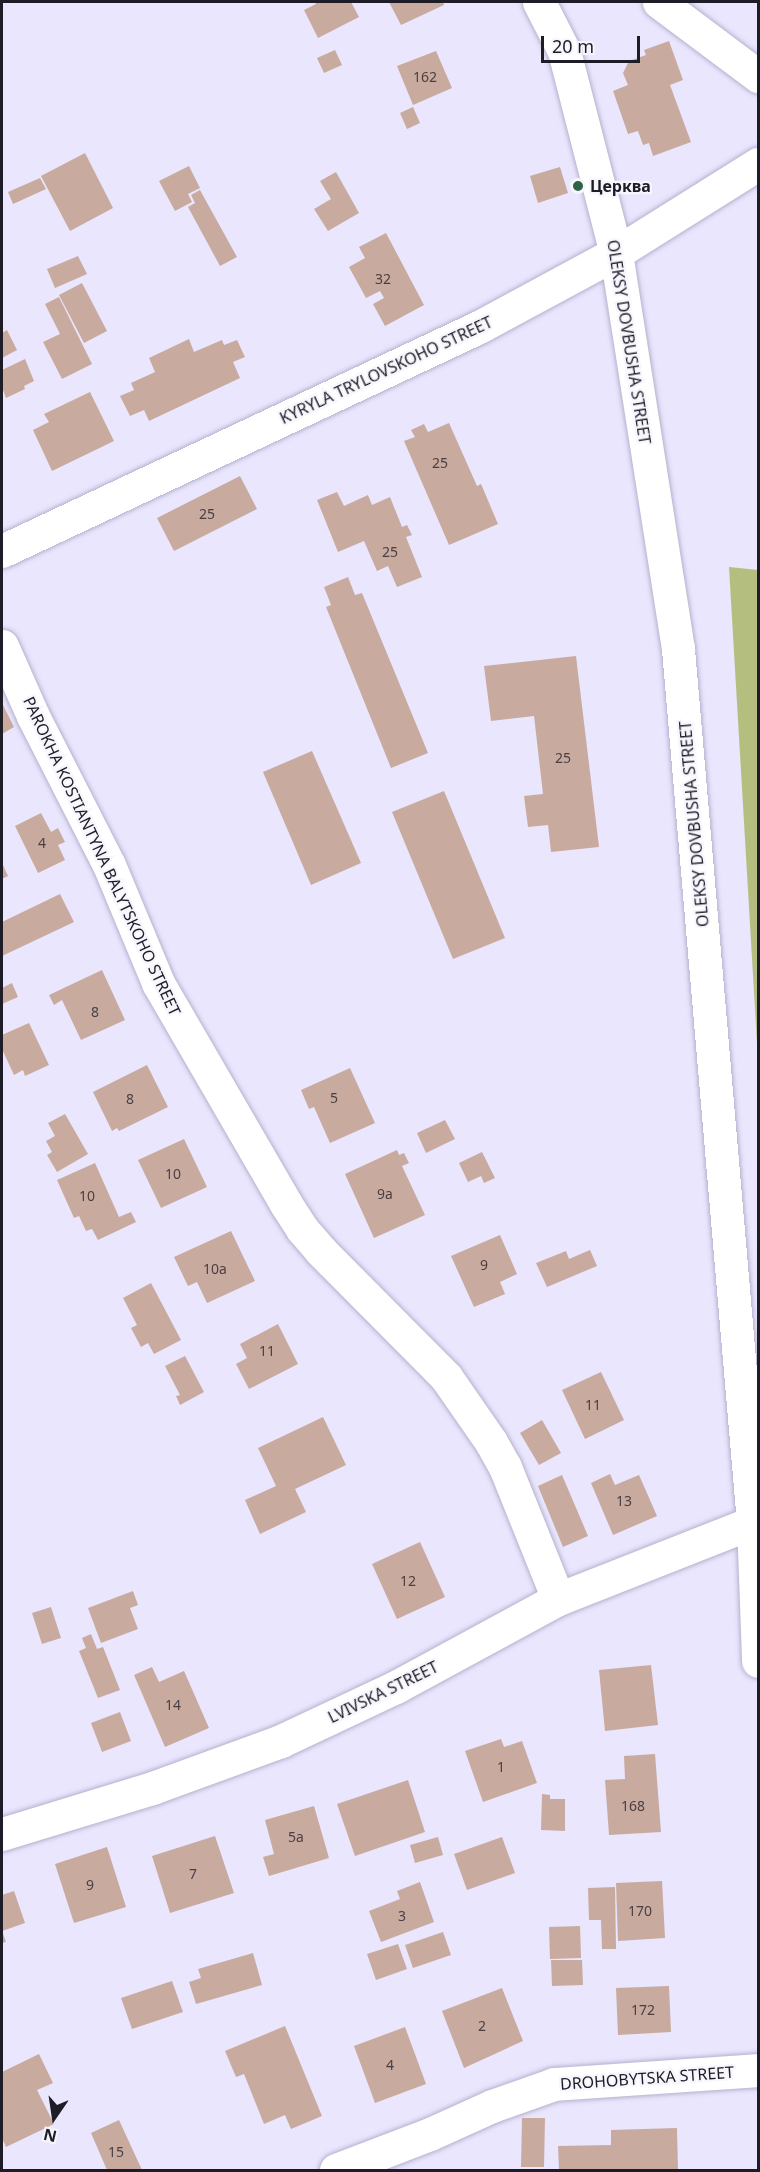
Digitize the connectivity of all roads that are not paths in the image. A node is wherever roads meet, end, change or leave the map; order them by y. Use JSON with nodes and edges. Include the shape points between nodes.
{"nodes":[{"id":1,"x":539,"y":2,"type":"edge"},
{"id":2,"x":659,"y":2,"type":"edge"},
{"id":3,"x":759,"y":76,"type":"edge"},
{"id":4,"x":759,"y":164,"type":"edge"},
{"id":5,"x":616,"y":253,"type":"junction"},
{"id":6,"x":2,"y":551,"type":"edge"},
{"id":7,"x":2,"y":646,"type":"edge"},
{"id":8,"x":753,"y":1522,"type":"junction"},
{"id":9,"x":558,"y":1599,"type":"junction"},
{"id":10,"x":759,"y":1661,"type":"edge"},
{"id":11,"x":2,"y":1834,"type":"edge"},
{"id":12,"x":759,"y":2070,"type":"edge"},
{"id":13,"x":336,"y":2170,"type":"edge"}],
"edges":[{"from":1,"to":5,"type":"street","name":"OLEKSY DOVBUSHA STREET","via":[[564,51]]},
{"from":2,"to":3,"type":"street"},
{"from":4,"to":5,"type":"street","name":"KYRYLA TRYLOVSKOHO STREET"},
{"from":5,"to":6,"type":"street","name":"KYRYLA TRYLOVSKOHO STREET","via":[[481,326]]},
{"from":5,"to":8,"type":"street","name":"OLEKSY DOVBUSHA STREET","via":[[682,678]]},
{"from":7,"to":9,"type":"street","name":"PAROKHA KOSTIANTYNA BALYTSKOHO STREET","via":[[109,865],[158,983],[286,1204],[321,1251],[446,1377],[492,1442]]},
{"from":8,"to":9,"type":"street","name":"LVIVSKA STREET"},
{"from":8,"to":10,"type":"street","name":"OLEKSY DOVBUSHA STREET"},
{"from":9,"to":11,"type":"street","name":"LVIVSKA STREET","via":[[396,1687],[281,1741],[162,1785]]},
{"from":12,"to":13,"type":"street","name":"DROHOBYTSKA STREET","via":[[554,2084]]}]}
